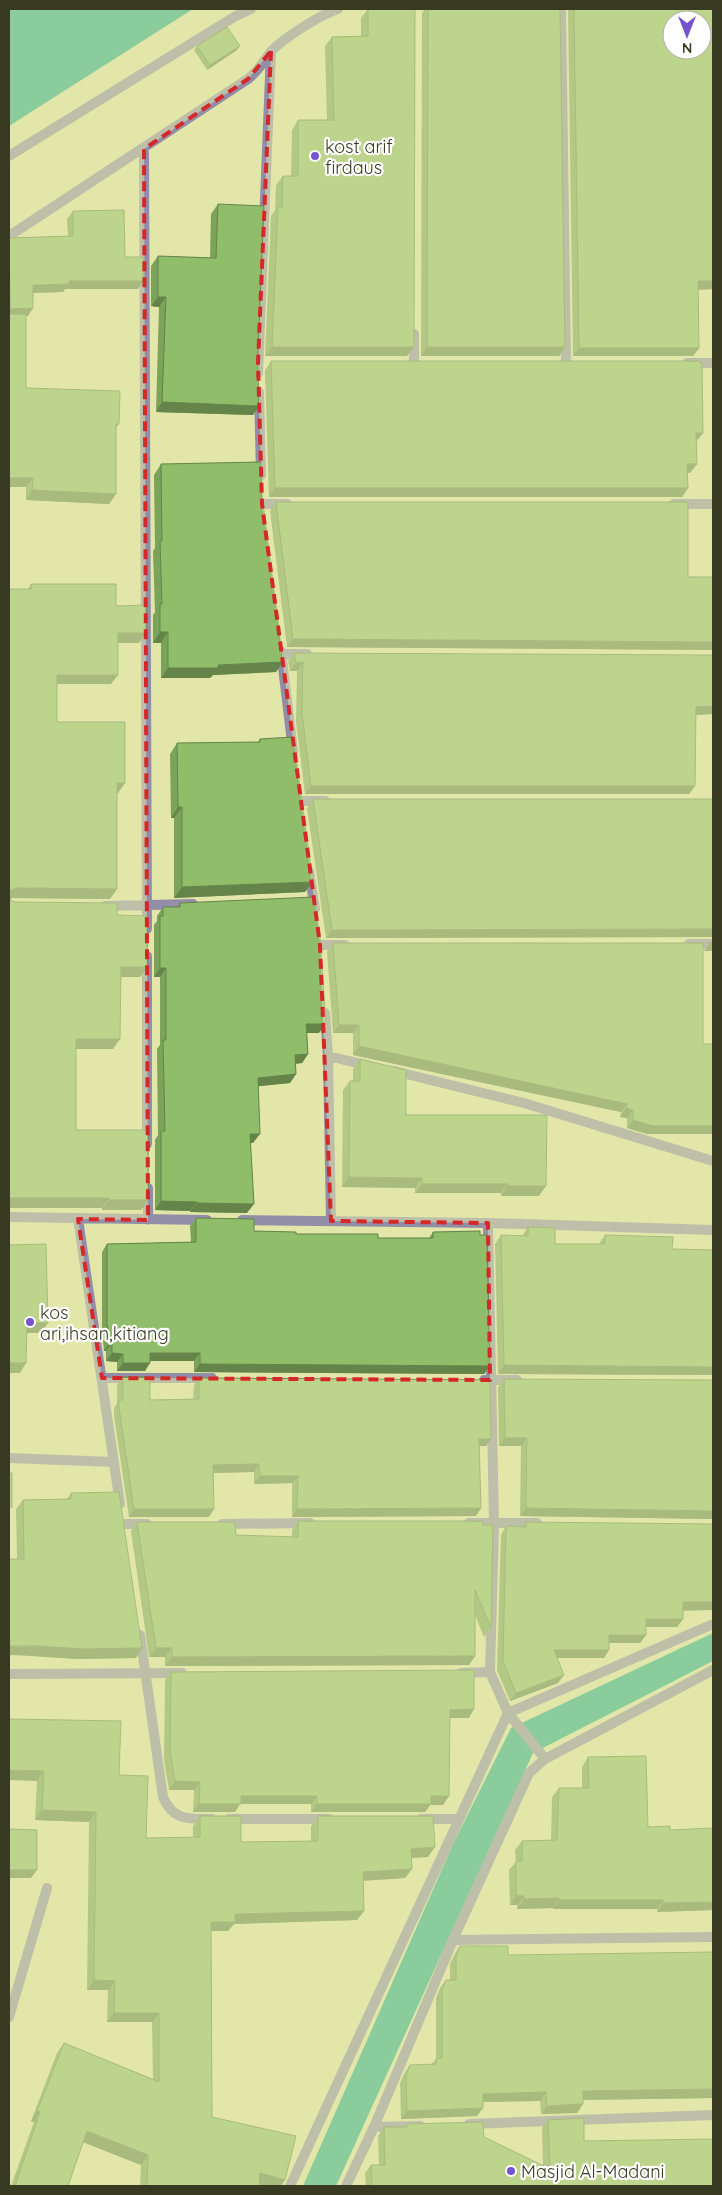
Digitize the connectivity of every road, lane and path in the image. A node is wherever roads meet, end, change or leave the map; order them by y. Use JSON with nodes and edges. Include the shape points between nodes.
{"nodes":[{"id":1,"x":251,"y":9,"type":"edge"},
{"id":2,"x":338,"y":9,"type":"edge"},
{"id":3,"x":561,"y":9,"type":"edge"},
{"id":4,"x":271,"y":51,"type":"junction"},
{"id":5,"x":144,"y":149,"type":"junction"},
{"id":6,"x":9,"y":156,"type":"edge"},
{"id":7,"x":9,"y":236,"type":"edge"},
{"id":8,"x":414,"y":324,"type":"edge"},
{"id":9,"x":414,"y":363,"type":"edge"},
{"id":10,"x":566,"y":363,"type":"edge"},
{"id":11,"x":674,"y":363,"type":"edge"},
{"id":12,"x":713,"y":363,"type":"edge"},
{"id":13,"x":302,"y":504,"type":"edge"},
{"id":14,"x":664,"y":504,"type":"edge"},
{"id":15,"x":713,"y":504,"type":"edge"},
{"id":16,"x":320,"y":654,"type":"edge"},
{"id":17,"x":294,"y":762,"type":"edge"},
{"id":18,"x":299,"y":801,"type":"edge"},
{"id":19,"x":338,"y":801,"type":"edge"},
{"id":20,"x":308,"y":860,"type":"edge"},
{"id":21,"x":206,"y":903,"type":"edge"},
{"id":22,"x":97,"y":906,"type":"edge"},
{"id":23,"x":147,"y":906,"type":"junction"},
{"id":24,"x":316,"y":918,"type":"edge"},
{"id":25,"x":674,"y":944,"type":"edge"},
{"id":26,"x":713,"y":944,"type":"edge"},
{"id":27,"x":320,"y":945,"type":"edge"},
{"id":28,"x":359,"y":945,"type":"edge"},
{"id":29,"x":324,"y":1000,"type":"edge"},
{"id":30,"x":328,"y":1056,"type":"junction"},
{"id":31,"x":148,"y":1154,"type":"edge"},
{"id":32,"x":713,"y":1161,"type":"edge"},
{"id":33,"x":148,"y":1182,"type":"edge"},
{"id":34,"x":9,"y":1217,"type":"edge"},
{"id":35,"x":78,"y":1218,"type":"junction"},
{"id":36,"x":148,"y":1220,"type":"junction"},
{"id":37,"x":216,"y":1220,"type":"edge"},
{"id":38,"x":235,"y":1220,"type":"edge"},
{"id":39,"x":331,"y":1221,"type":"junction"},
{"id":40,"x":488,"y":1224,"type":"junction"},
{"id":41,"x":713,"y":1230,"type":"edge"},
{"id":42,"x":102,"y":1378,"type":"junction"},
{"id":43,"x":221,"y":1378,"type":"edge"},
{"id":44,"x":470,"y":1380,"type":"edge"},
{"id":45,"x":490,"y":1380,"type":"junction"},
{"id":46,"x":529,"y":1380,"type":"edge"},
{"id":47,"x":9,"y":1458,"type":"edge"},
{"id":48,"x":114,"y":1462,"type":"junction"},
{"id":49,"x":455,"y":1523,"type":"edge"},
{"id":50,"x":494,"y":1523,"type":"junction"},
{"id":51,"x":162,"y":1524,"type":"edge"},
{"id":52,"x":211,"y":1524,"type":"edge"},
{"id":53,"x":318,"y":1524,"type":"edge"},
{"id":54,"x":544,"y":1524,"type":"edge"},
{"id":55,"x":713,"y":1624,"type":"edge"},
{"id":56,"x":139,"y":1627,"type":"edge"},
{"id":57,"x":713,"y":1670,"type":"edge"},
{"id":58,"x":490,"y":1672,"type":"junction"},
{"id":59,"x":195,"y":1673,"type":"edge"},
{"id":60,"x":451,"y":1673,"type":"edge"},
{"id":61,"x":9,"y":1674,"type":"edge"},
{"id":62,"x":146,"y":1674,"type":"junction"},
{"id":63,"x":508,"y":1713,"type":"junction"},
{"id":64,"x":543,"y":1756,"type":"junction"},
{"id":65,"x":338,"y":1819,"type":"edge"},
{"id":66,"x":408,"y":1819,"type":"edge"},
{"id":67,"x":458,"y":1819,"type":"junction"},
{"id":68,"x":48,"y":1888,"type":"dead end"},
{"id":69,"x":713,"y":1938,"type":"edge"},
{"id":70,"x":453,"y":1940,"type":"junction"},
{"id":71,"x":9,"y":2016,"type":"edge"},
{"id":72,"x":713,"y":2115,"type":"edge"},
{"id":73,"x":454,"y":2124,"type":"edge"},
{"id":74,"x":434,"y":2125,"type":"edge"},
{"id":75,"x":374,"y":2127,"type":"junction"},
{"id":76,"x":290,"y":2186,"type":"edge"},
{"id":77,"x":346,"y":2186,"type":"edge"}],
"edges":[{"from":1,"to":6,"type":"street"},
{"from":2,"to":4,"type":"street","via":[[312,21]]},
{"from":3,"to":10,"type":"street"},
{"from":4,"to":5,"type":"street","via":[[259,70],[248,79]]},
{"from":4,"to":13,"type":"street","via":[[262,499]]},
{"from":5,"to":7,"type":"street"},
{"from":5,"to":23,"type":"street"},
{"from":8,"to":9,"type":"street"},
{"from":11,"to":12,"type":"street"},
{"from":14,"to":15,"type":"street"},
{"from":16,"to":17,"type":"street","via":[[281,649]]},
{"from":18,"to":19,"type":"street"},
{"from":20,"to":24,"type":"street","via":[[309,899]]},
{"from":21,"to":23,"type":"street"},
{"from":22,"to":23,"type":"street"},
{"from":23,"to":31,"type":"street"},
{"from":25,"to":26,"type":"street"},
{"from":27,"to":28,"type":"street"},
{"from":29,"to":30,"type":"street"},
{"from":30,"to":32,"type":"street","via":[[487,1093]]},
{"from":30,"to":39,"type":"street"},
{"from":33,"to":36,"type":"street"},
{"from":34,"to":35,"type":"street"},
{"from":35,"to":36,"type":"street"},
{"from":35,"to":42,"type":"street"},
{"from":36,"to":37,"type":"street"},
{"from":38,"to":39,"type":"street"},
{"from":39,"to":40,"type":"street"},
{"from":40,"to":41,"type":"street"},
{"from":40,"to":45,"type":"street"},
{"from":42,"to":43,"type":"street"},
{"from":42,"to":48,"type":"street"},
{"from":44,"to":45,"type":"street"},
{"from":45,"to":46,"type":"street"},
{"from":45,"to":50,"type":"street"},
{"from":47,"to":48,"type":"street"},
{"from":48,"to":51,"type":"street","via":[[124,1529]]},
{"from":49,"to":50,"type":"street"},
{"from":50,"to":54,"type":"street"},
{"from":50,"to":58,"type":"street"},
{"from":52,"to":53,"type":"street"},
{"from":55,"to":63,"type":"street"},
{"from":56,"to":62,"type":"street"},
{"from":57,"to":64,"type":"street"},
{"from":58,"to":60,"type":"street"},
{"from":58,"to":63,"type":"street"},
{"from":59,"to":62,"type":"street"},
{"from":61,"to":62,"type":"street"},
{"from":62,"to":65,"type":"street","via":[[163,1797],[168,1809],[190,1820]]},
{"from":63,"to":64,"type":"street"},
{"from":63,"to":67,"type":"street"},
{"from":64,"to":70,"type":"street","via":[[529,1774]]},
{"from":66,"to":67,"type":"street"},
{"from":67,"to":76,"type":"street"},
{"from":68,"to":71,"type":"street"},
{"from":69,"to":70,"type":"street"},
{"from":70,"to":75,"type":"street"},
{"from":72,"to":73,"type":"street"},
{"from":74,"to":75,"type":"street"},
{"from":75,"to":77,"type":"street"}]}
